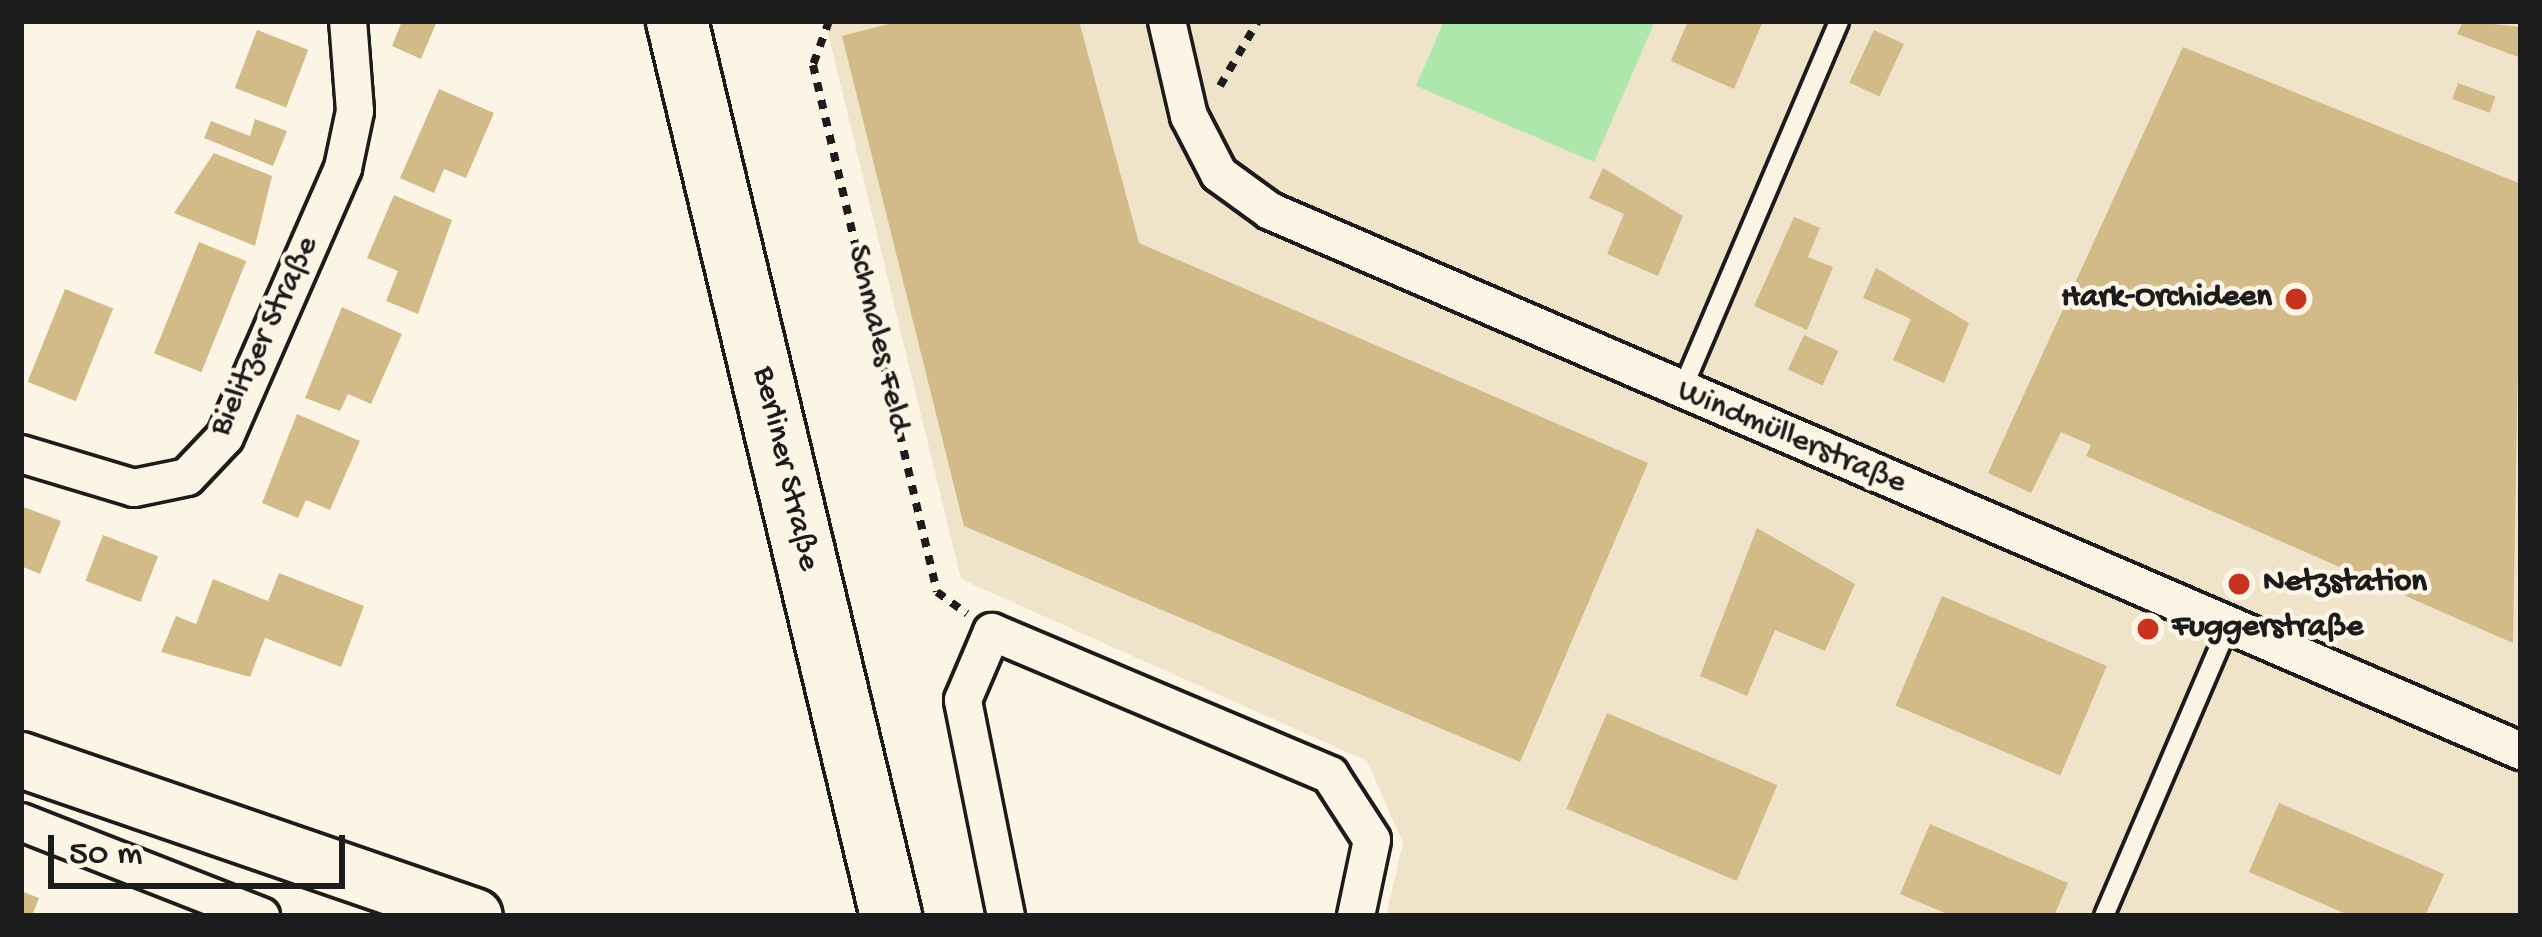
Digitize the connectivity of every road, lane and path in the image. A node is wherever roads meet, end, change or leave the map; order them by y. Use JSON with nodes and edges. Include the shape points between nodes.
{"nodes":[{"id":1,"x":348,"y":21,"type":"edge"},
{"id":2,"x":677,"y":21,"type":"edge"},
{"id":3,"x":830,"y":21,"type":"edge"},
{"id":4,"x":1167,"y":21,"type":"edge"},
{"id":5,"x":1258,"y":21,"type":"edge"},
{"id":6,"x":1839,"y":21,"type":"edge"},
{"id":7,"x":1189,"y":116,"type":"junction"},
{"id":8,"x":1681,"y":392,"type":"junction"},
{"id":9,"x":21,"y":454,"type":"edge"},
{"id":10,"x":2228,"y":626,"type":"junction"},
{"id":11,"x":992,"y":632,"type":"junction"},
{"id":12,"x":2521,"y":752,"type":"edge"},
{"id":13,"x":21,"y":760,"type":"edge"},
{"id":14,"x":21,"y":822,"type":"edge"},
{"id":15,"x":261,"y":916,"type":"edge"},
{"id":16,"x":475,"y":916,"type":"edge"},
{"id":17,"x":891,"y":916,"type":"edge"},
{"id":18,"x":1006,"y":916,"type":"edge"},
{"id":19,"x":1356,"y":916,"type":"edge"},
{"id":20,"x":2104,"y":916,"type":"edge"}],
"edges":[{"from":1,"to":9,"type":"street","name":"Bielitzer Straße","via":[[355,111],[343,168],[225,437],[187,477],[134,488]]},
{"from":2,"to":17,"type":"main road","name":"Berliner Straße"},
{"from":3,"to":11,"type":"path","name":"Schmales Feld","via":[[813,65],[937,592]]},
{"from":4,"to":7,"type":"street","name":"Windmüllerstraße"},
{"from":5,"to":7,"type":"path","via":[[1236,71]]},
{"from":6,"to":8,"type":"lane"},
{"from":7,"to":8,"type":"street","name":"Windmüllerstraße","via":[[1220,174],[1270,211]]},
{"from":8,"to":10,"type":"street","name":"Windmüllerstraße"},
{"from":10,"to":12,"type":"street","name":"Windmüllerstraße"},
{"from":10,"to":20,"type":"lane"},
{"from":11,"to":18,"type":"street","via":[[963,700]]},
{"from":11,"to":19,"type":"street","via":[[1330,776],[1372,840]]},
{"from":13,"to":16,"type":"street"},
{"from":14,"to":15,"type":"street"}]}
